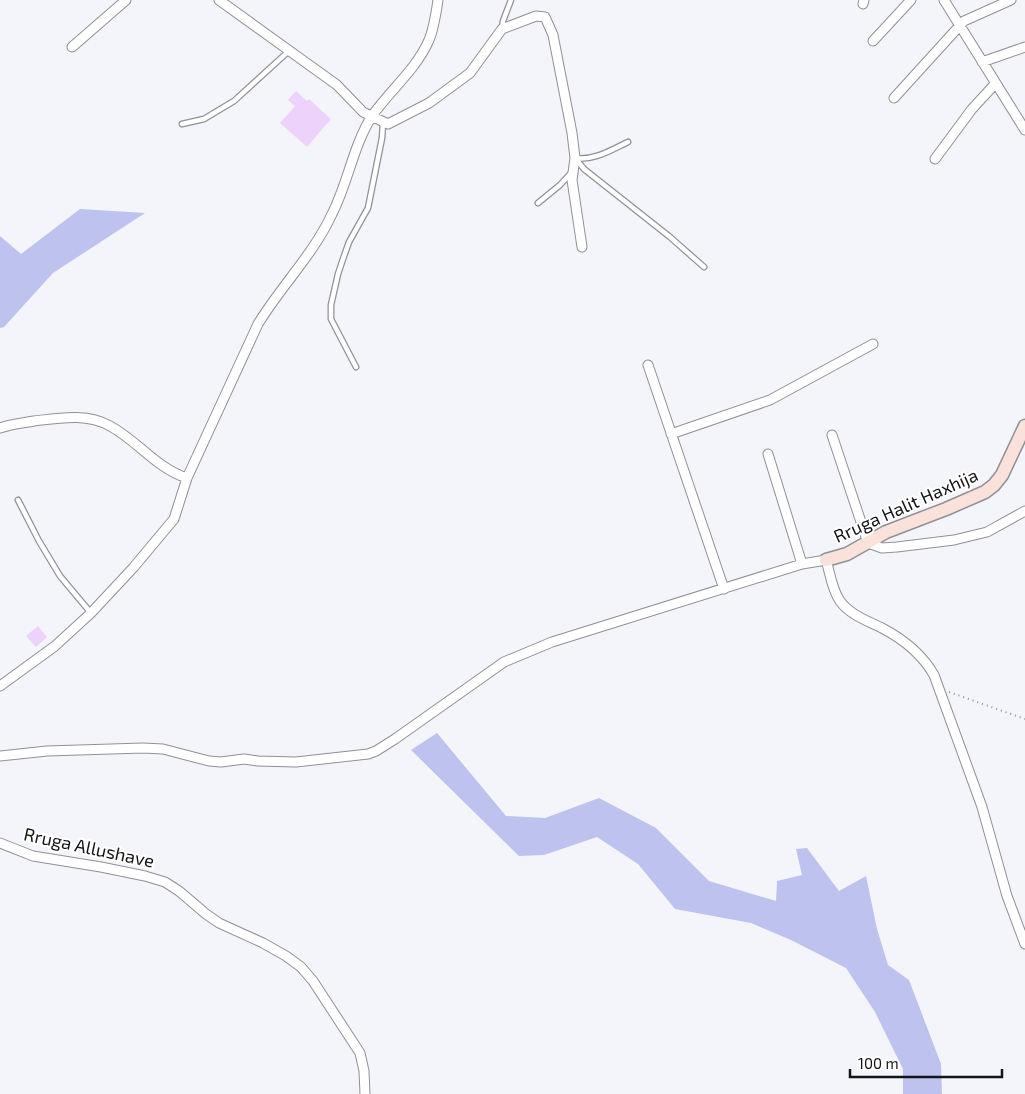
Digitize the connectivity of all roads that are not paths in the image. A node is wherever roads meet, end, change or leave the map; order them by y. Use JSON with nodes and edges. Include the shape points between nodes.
{"nodes":[{"id":1,"x":126,"y":0,"type":"edge"},
{"id":2,"x":218,"y":0,"type":"edge"},
{"id":3,"x":438,"y":0,"type":"edge"},
{"id":4,"x":511,"y":0,"type":"edge"},
{"id":5,"x":911,"y":0,"type":"edge"},
{"id":6,"x":944,"y":0,"type":"edge"},
{"id":7,"x":1012,"y":0,"type":"edge"},
{"id":8,"x":960,"y":25,"type":"junction"},
{"id":9,"x":502,"y":28,"type":"junction"},
{"id":10,"x":873,"y":41,"type":"dead end"},
{"id":11,"x":72,"y":47,"type":"dead end"},
{"id":12,"x":1025,"y":47,"type":"edge"},
{"id":13,"x":290,"y":50,"type":"junction"},
{"id":14,"x":982,"y":62,"type":"junction"},
{"id":15,"x":995,"y":84,"type":"junction"},
{"id":16,"x":894,"y":98,"type":"dead end"},
{"id":17,"x":372,"y":116,"type":"junction"},
{"id":18,"x":383,"y":123,"type":"junction"},
{"id":19,"x":182,"y":124,"type":"dead end"},
{"id":20,"x":1025,"y":130,"type":"edge"},
{"id":21,"x":628,"y":142,"type":"dead end"},
{"id":22,"x":575,"y":158,"type":"junction"},
{"id":23,"x":935,"y":159,"type":"dead end"},
{"id":24,"x":572,"y":172,"type":"junction"},
{"id":25,"x":538,"y":203,"type":"dead end"},
{"id":26,"x":582,"y":248,"type":"dead end"},
{"id":27,"x":704,"y":267,"type":"dead end"},
{"id":28,"x":873,"y":344,"type":"dead end"},
{"id":29,"x":648,"y":365,"type":"dead end"},
{"id":30,"x":356,"y":367,"type":"dead end"},
{"id":31,"x":1025,"y":426,"type":"edge"},
{"id":32,"x":0,"y":428,"type":"edge"},
{"id":33,"x":671,"y":434,"type":"junction"},
{"id":34,"x":832,"y":435,"type":"dead end"},
{"id":35,"x":768,"y":454,"type":"dead end"},
{"id":36,"x":187,"y":478,"type":"junction"},
{"id":37,"x":18,"y":500,"type":"dead end"},
{"id":38,"x":1025,"y":511,"type":"edge"},
{"id":39,"x":868,"y":543,"type":"junction"},
{"id":40,"x":826,"y":560,"type":"junction"},
{"id":41,"x":802,"y":564,"type":"junction"},
{"id":42,"x":724,"y":589,"type":"junction"},
{"id":43,"x":91,"y":612,"type":"junction"},
{"id":44,"x":0,"y":686,"type":"edge"},
{"id":45,"x":0,"y":756,"type":"edge"},
{"id":46,"x":0,"y":843,"type":"edge"},
{"id":47,"x":1025,"y":944,"type":"edge"},
{"id":48,"x":365,"y":1094,"type":"edge"}],
"edges":[{"from":1,"to":11,"type":"street"},
{"from":2,"to":13,"type":"street"},
{"from":3,"to":17,"type":"street","via":[[428,42]]},
{"from":4,"to":9,"type":"lane"},
{"from":5,"to":10,"type":"street"},
{"from":6,"to":8,"type":"street"},
{"from":7,"to":8,"type":"street","via":[[970,17]]},
{"from":8,"to":14,"type":"street"},
{"from":8,"to":16,"type":"street"},
{"from":9,"to":18,"type":"street","via":[[478,64],[459,81],[429,103],[388,124]]},
{"from":9,"to":22,"type":"street","via":[[536,16],[545,17],[550,25]]},
{"from":12,"to":14,"type":"street"},
{"from":13,"to":17,"type":"street","via":[[337,85],[362,112]]},
{"from":13,"to":19,"type":"lane","via":[[234,101],[204,119]]},
{"from":14,"to":15,"type":"street"},
{"from":15,"to":20,"type":"street"},
{"from":15,"to":23,"type":"street"},
{"from":17,"to":18,"type":"street"},
{"from":17,"to":36,"type":"street","via":[[333,213],[258,324]]},
{"from":18,"to":30,"type":"lane","via":[[370,202],[343,259],[331,305],[332,319]]},
{"from":21,"to":22,"type":"lane","via":[[594,158]]},
{"from":22,"to":24,"type":"street"},
{"from":22,"to":27,"type":"lane","via":[[584,169]]},
{"from":24,"to":25,"type":"lane"},
{"from":24,"to":26,"type":"street"},
{"from":28,"to":33,"type":"street","via":[[770,400]]},
{"from":29,"to":33,"type":"street"},
{"from":31,"to":39,"type":"street","name":"Rruga Halit Haxhija","via":[[1002,475],[990,488],[886,532]]},
{"from":32,"to":36,"type":"street","via":[[60,418],[96,420],[111,426],[165,469]]},
{"from":33,"to":42,"type":"street"},
{"from":34,"to":39,"type":"street"},
{"from":35,"to":41,"type":"street"},
{"from":36,"to":43,"type":"street","via":[[174,519]]},
{"from":37,"to":43,"type":"lane","via":[[60,576]]},
{"from":38,"to":39,"type":"street","via":[[987,532],[954,540],[882,548]]},
{"from":39,"to":40,"type":"street","name":"Rruga Halit Haxhija"},
{"from":40,"to":41,"type":"street"},
{"from":40,"to":47,"type":"street","via":[[840,601],[854,614],[910,647],[928,665],[940,689],[982,807]]},
{"from":41,"to":42,"type":"street"},
{"from":42,"to":45,"type":"street","via":[[515,656],[368,754],[296,762],[244,758],[209,761],[163,749],[144,748]]},
{"from":43,"to":44,"type":"street","via":[[55,646]]},
{"from":46,"to":48,"type":"street","name":"Rruga Allushave","via":[[33,856],[165,882],[219,923],[286,956],[313,980],[360,1053]]}]}
